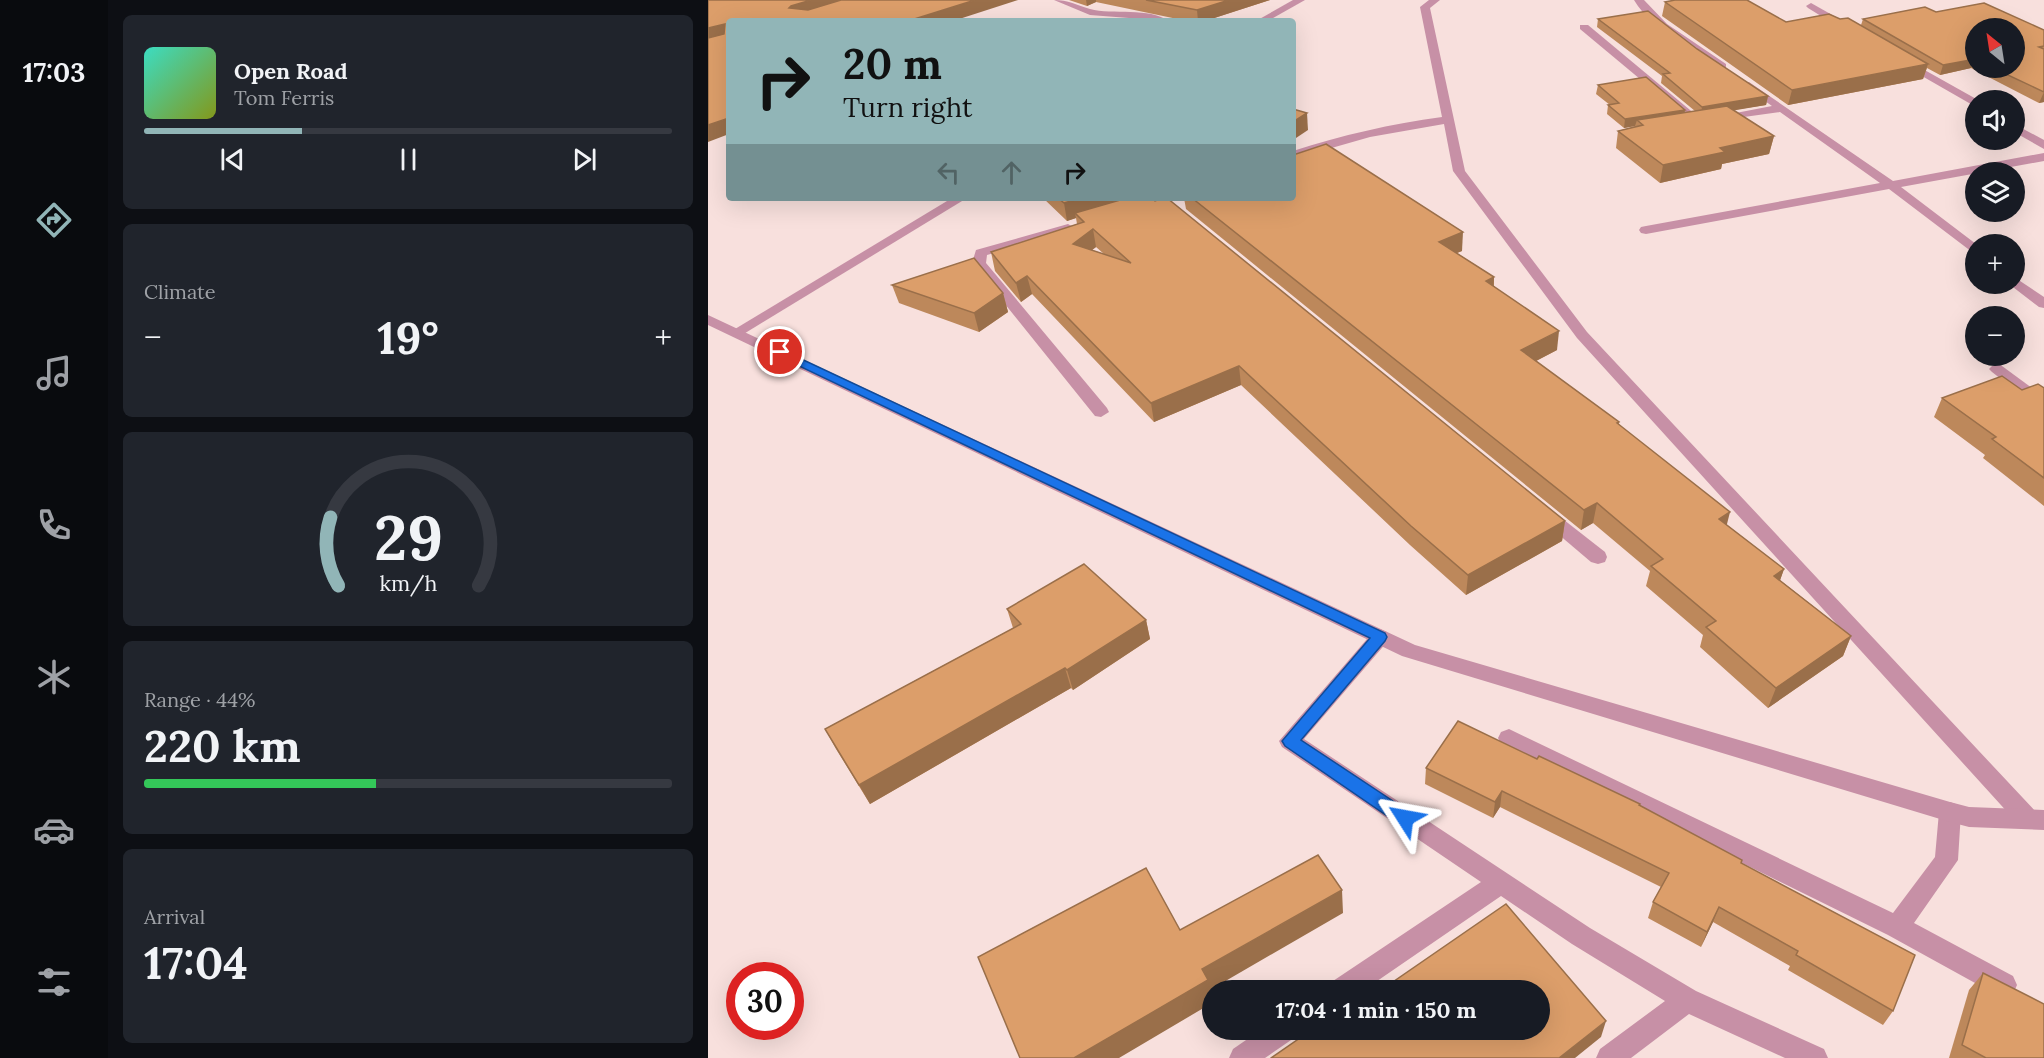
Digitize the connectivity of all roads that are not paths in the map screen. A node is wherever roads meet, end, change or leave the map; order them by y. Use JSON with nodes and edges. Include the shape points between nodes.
{"nodes":[{"id":1,"x":1059,"y":0,"type":"edge"},
{"id":2,"x":1300,"y":0,"type":"edge"},
{"id":3,"x":1435,"y":0,"type":"edge"},
{"id":4,"x":1640,"y":0,"type":"edge"},
{"id":5,"x":1811,"y":6,"type":"dead end"},
{"id":6,"x":1148,"y":18,"type":"edge"},
{"id":7,"x":1267,"y":18,"type":"edge"},
{"id":8,"x":1584,"y":27,"type":"dead end"},
{"id":9,"x":1852,"y":31,"type":"edge"},
{"id":10,"x":1893,"y":55,"type":"edge"},
{"id":11,"x":1965,"y":98,"type":"edge"},
{"id":12,"x":1782,"y":108,"type":"junction"},
{"id":13,"x":1449,"y":120,"type":"junction"},
{"id":14,"x":2025,"y":134,"type":"edge"},
{"id":15,"x":2044,"y":145,"type":"edge"},
{"id":16,"x":1296,"y":154,"type":"edge"},
{"id":17,"x":2044,"y":157,"type":"edge"},
{"id":18,"x":1891,"y":185,"type":"junction"},
{"id":19,"x":956,"y":201,"type":"edge"},
{"id":20,"x":1083,"y":224,"type":"edge"},
{"id":21,"x":1646,"y":230,"type":"dead end"},
{"id":22,"x":1965,"y":242,"type":"edge"},
{"id":23,"x":2025,"y":289,"type":"edge"},
{"id":24,"x":2044,"y":304,"type":"edge"},
{"id":25,"x":708,"y":319,"type":"edge"},
{"id":26,"x":737,"y":332,"type":"junction"},
{"id":27,"x":1997,"y":369,"type":"dead end"},
{"id":28,"x":2044,"y":405,"type":"edge"},
{"id":29,"x":1101,"y":412,"type":"dead end"},
{"id":30,"x":1533,"y":504,"type":"edge"},
{"id":31,"x":1598,"y":557,"type":"dead end"},
{"id":32,"x":1380,"y":637,"type":"junction"},
{"id":33,"x":1509,"y":738,"type":"dead end"},
{"id":34,"x":1950,"y":812,"type":"junction"},
{"id":35,"x":2036,"y":819,"type":"edge"},
{"id":36,"x":1501,"y":882,"type":"junction"},
{"id":37,"x":1897,"y":927,"type":"junction"},
{"id":38,"x":1357,"y":980,"type":"edge"},
{"id":39,"x":2029,"y":998,"type":"edge"},
{"id":40,"x":1687,"y":1000,"type":"junction"},
{"id":41,"x":1269,"y":1040,"type":"edge"},
{"id":42,"x":1242,"y":1058,"type":"edge"},
{"id":43,"x":1609,"y":1058,"type":"edge"},
{"id":44,"x":1815,"y":1058,"type":"edge"}],
"edges":[{"from":1,"to":6,"type":"street","via":[[1090,12]]},
{"from":2,"to":7,"type":"street"},
{"from":3,"to":13,"type":"street","via":[[1425,7]]},
{"from":4,"to":12,"type":"street","via":[[1662,24]]},
{"from":5,"to":9,"type":"street"},
{"from":8,"to":12,"type":"street","via":[[1693,123]]},
{"from":10,"to":11,"type":"street"},
{"from":12,"to":18,"type":"street"},
{"from":13,"to":16,"type":"street","via":[[1345,137]]},
{"from":13,"to":35,"type":"street","via":[[1459,171],[1582,335]]},
{"from":14,"to":15,"type":"street"},
{"from":17,"to":18,"type":"street"},
{"from":18,"to":21,"type":"street"},
{"from":18,"to":22,"type":"street"},
{"from":19,"to":26,"type":"street"},
{"from":20,"to":29,"type":"street","via":[[981,253],[979,263]]},
{"from":23,"to":24,"type":"street"},
{"from":25,"to":26,"type":"street"},
{"from":26,"to":32,"type":"street"},
{"from":27,"to":28,"type":"street"},
{"from":30,"to":31,"type":"street"},
{"from":32,"to":34,"type":"street","via":[[1409,651]]},
{"from":32,"to":36,"type":"street","via":[[1290,741]]},
{"from":33,"to":37,"type":"street"},
{"from":34,"to":35,"type":"street","via":[[1969,817]]},
{"from":34,"to":37,"type":"street","via":[[1946,860]]},
{"from":36,"to":38,"type":"street"},
{"from":36,"to":40,"type":"street"},
{"from":37,"to":39,"type":"street"},
{"from":40,"to":43,"type":"street"},
{"from":40,"to":44,"type":"street"},
{"from":41,"to":42,"type":"street"}]}
